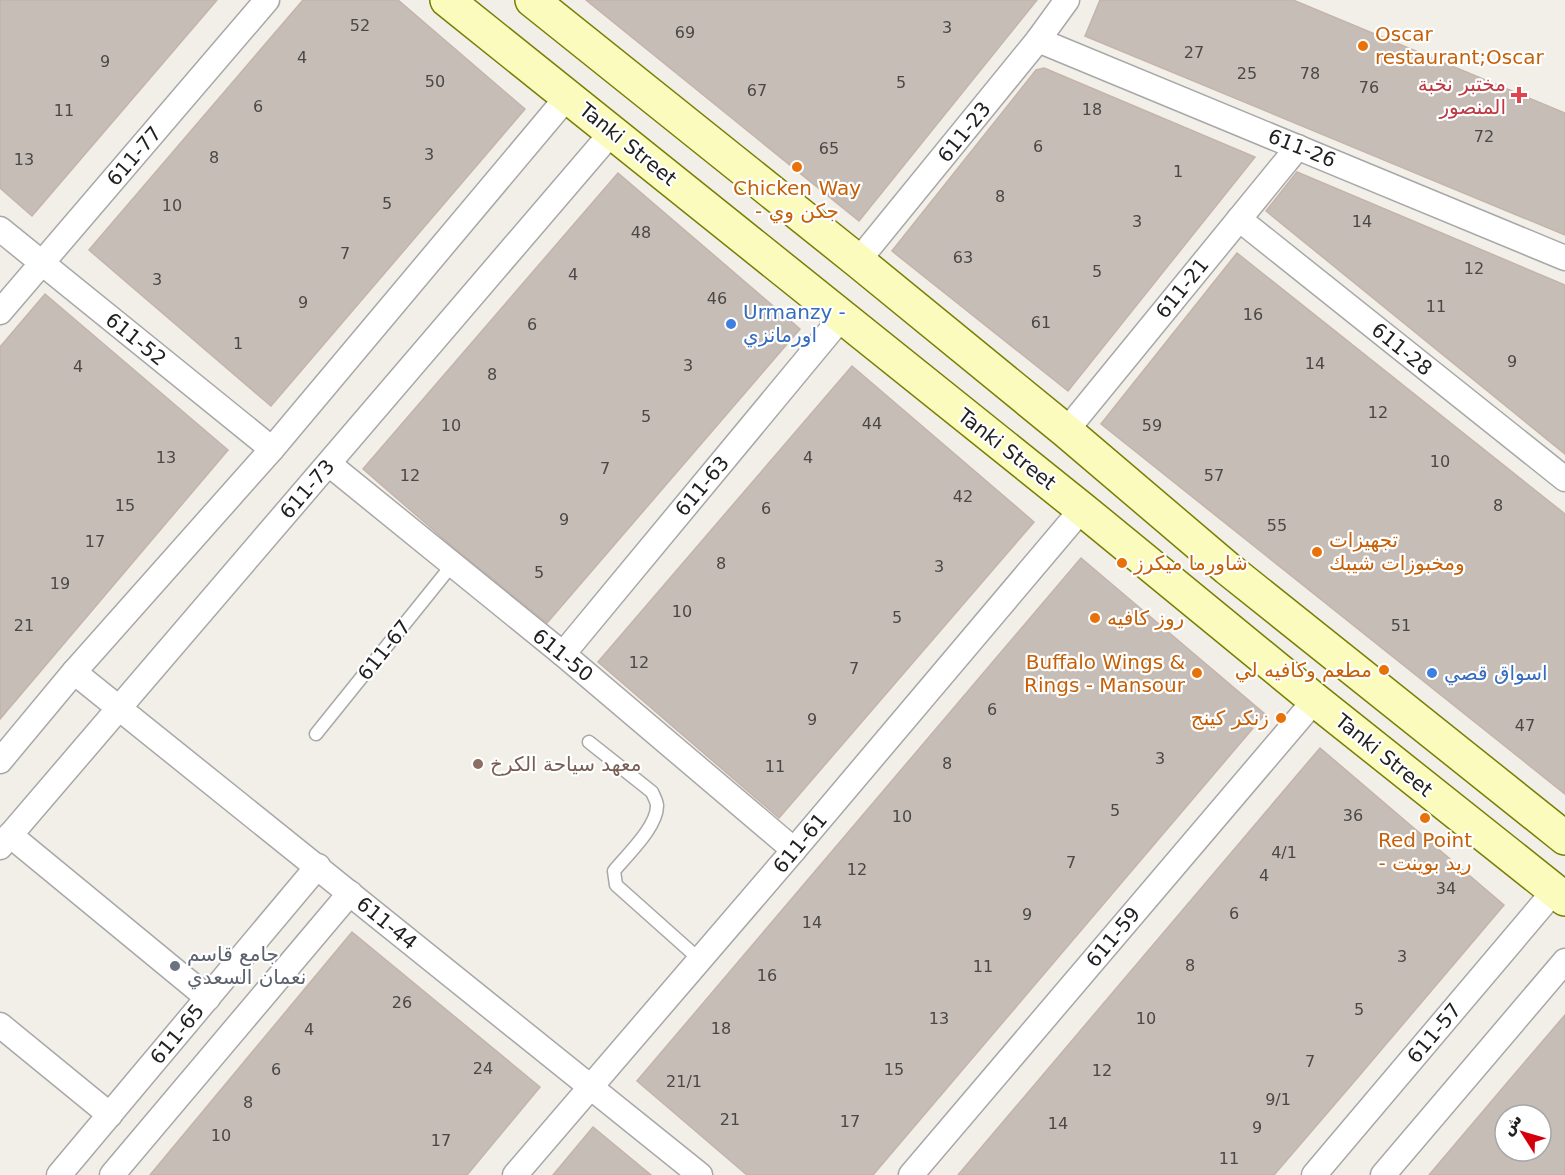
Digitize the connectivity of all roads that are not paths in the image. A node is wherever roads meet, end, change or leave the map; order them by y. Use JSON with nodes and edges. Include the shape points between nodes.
{"nodes":[{"id":1,"x":267,"y":0,"type":"edge"},
{"id":2,"x":447,"y":0,"type":"edge"},
{"id":3,"x":532,"y":0,"type":"edge"},
{"id":4,"x":1067,"y":0,"type":"edge"},
{"id":5,"x":1038,"y":40,"type":"junction"},
{"id":6,"x":568,"y":96,"type":"junction"},
{"id":7,"x":613,"y":131,"type":"junction"},
{"id":8,"x":1298,"y":147,"type":"junction"},
{"id":9,"x":1239,"y":219,"type":"junction"},
{"id":10,"x":0,"y":229,"type":"edge"},
{"id":11,"x":1565,"y":258,"type":"edge"},
{"id":12,"x":858,"y":261,"type":"junction"},
{"id":13,"x":42,"y":263,"type":"junction"},
{"id":14,"x":0,"y":312,"type":"edge"},
{"id":15,"x":842,"y":317,"type":"junction"},
{"id":16,"x":1066,"y":430,"type":"junction"},
{"id":17,"x":272,"y":449,"type":"junction"},
{"id":18,"x":329,"y":464,"type":"junction"},
{"id":19,"x":1565,"y":479,"type":"edge"},
{"id":20,"x":1083,"y":509,"type":"junction"},
{"id":21,"x":452,"y":565,"type":"junction"},
{"id":22,"x":1227,"y":568,"type":"junction"},
{"id":23,"x":1198,"y":602,"type":"junction"},
{"id":24,"x":563,"y":654,"type":"junction"},
{"id":25,"x":74,"y":672,"type":"junction"},
{"id":26,"x":1315,"y":699,"type":"junction"},
{"id":27,"x":120,"y":708,"type":"junction"},
{"id":28,"x":316,"y":734,"type":"dead end"},
{"id":29,"x":589,"y":742,"type":"dead end"},
{"id":30,"x":0,"y":761,"type":"edge"},
{"id":31,"x":1565,"y":838,"type":"edge"},
{"id":32,"x":5,"y":841,"type":"edge"},
{"id":33,"x":794,"y":850,"type":"junction"},
{"id":34,"x":318,"y":866,"type":"junction"},
{"id":35,"x":350,"y":893,"type":"junction"},
{"id":36,"x":1560,"y":894,"type":"edge"},
{"id":37,"x":699,"y":959,"type":"junction"},
{"id":38,"x":1565,"y":962,"type":"edge"},
{"id":39,"x":208,"y":998,"type":"junction"},
{"id":40,"x":0,"y":1025,"type":"edge"},
{"id":41,"x":589,"y":1086,"type":"junction"},
{"id":42,"x":110,"y":1115,"type":"junction"},
{"id":43,"x":59,"y":1175,"type":"edge"},
{"id":44,"x":112,"y":1175,"type":"edge"},
{"id":45,"x":515,"y":1175,"type":"edge"},
{"id":46,"x":700,"y":1175,"type":"edge"},
{"id":47,"x":911,"y":1175,"type":"edge"},
{"id":48,"x":1314,"y":1175,"type":"edge"},
{"id":49,"x":1383,"y":1175,"type":"edge"}],
"edges":[{"from":1,"to":13,"type":"street","name":"611-77"},
{"from":2,"to":6,"type":"street","name":"Tanki Street"},
{"from":3,"to":12,"type":"street"},
{"from":4,"to":5,"type":"street","name":"611-23"},
{"from":5,"to":8,"type":"street","name":"611-26"},
{"from":5,"to":12,"type":"street","name":"611-23"},
{"from":6,"to":7,"type":"street","name":"Tanki Street"},
{"from":6,"to":17,"type":"street"},
{"from":7,"to":15,"type":"street","name":"Tanki Street"},
{"from":7,"to":18,"type":"street","name":"611-73"},
{"from":8,"to":9,"type":"street","name":"611-21"},
{"from":8,"to":11,"type":"street","name":"611-26"},
{"from":9,"to":16,"type":"street","name":"611-21"},
{"from":9,"to":19,"type":"street","name":"611-28"},
{"from":10,"to":13,"type":"street","name":"611-52"},
{"from":12,"to":16,"type":"street"},
{"from":13,"to":14,"type":"street","name":"611-77"},
{"from":13,"to":17,"type":"street","name":"611-52"},
{"from":15,"to":20,"type":"street","name":"Tanki Street"},
{"from":15,"to":24,"type":"street","name":"611-63"},
{"from":16,"to":22,"type":"street"},
{"from":17,"to":25,"type":"street"},
{"from":18,"to":21,"type":"street","name":"611-50"},
{"from":18,"to":27,"type":"street","name":"611-73"},
{"from":20,"to":23,"type":"street","name":"Tanki Street"},
{"from":20,"to":33,"type":"street","name":"611-61"},
{"from":21,"to":24,"type":"street","name":"611-50"},
{"from":21,"to":28,"type":"lane","name":"611-67"},
{"from":22,"to":23,"type":"street"},
{"from":22,"to":31,"type":"street"},
{"from":23,"to":26,"type":"street","name":"Tanki Street"},
{"from":24,"to":33,"type":"street","name":"611-50"},
{"from":25,"to":27,"type":"street","name":"611-44"},
{"from":25,"to":30,"type":"street"},
{"from":26,"to":36,"type":"street","name":"Tanki Street"},
{"from":26,"to":47,"type":"street","name":"611-59"},
{"from":27,"to":32,"type":"street","name":"611-73"},
{"from":27,"to":34,"type":"street","name":"611-44"},
{"from":29,"to":37,"type":"lane","via":[[652,792],[658,803],[647,830],[614,871],[616,885]]},
{"from":32,"to":39,"type":"street"},
{"from":33,"to":37,"type":"street","name":"611-61"},
{"from":34,"to":35,"type":"street","name":"611-44"},
{"from":34,"to":39,"type":"street","name":"611-65"},
{"from":35,"to":41,"type":"street","name":"611-44"},
{"from":35,"to":44,"type":"street","name":"611-65"},
{"from":36,"to":48,"type":"street","name":"611-57"},
{"from":37,"to":41,"type":"street","name":"611-61"},
{"from":38,"to":49,"type":"street"},
{"from":39,"to":42,"type":"street","name":"611-65"},
{"from":40,"to":42,"type":"street"},
{"from":41,"to":45,"type":"street","name":"611-61"},
{"from":41,"to":46,"type":"street","name":"611-44"},
{"from":42,"to":43,"type":"street","name":"611-65"}]}
